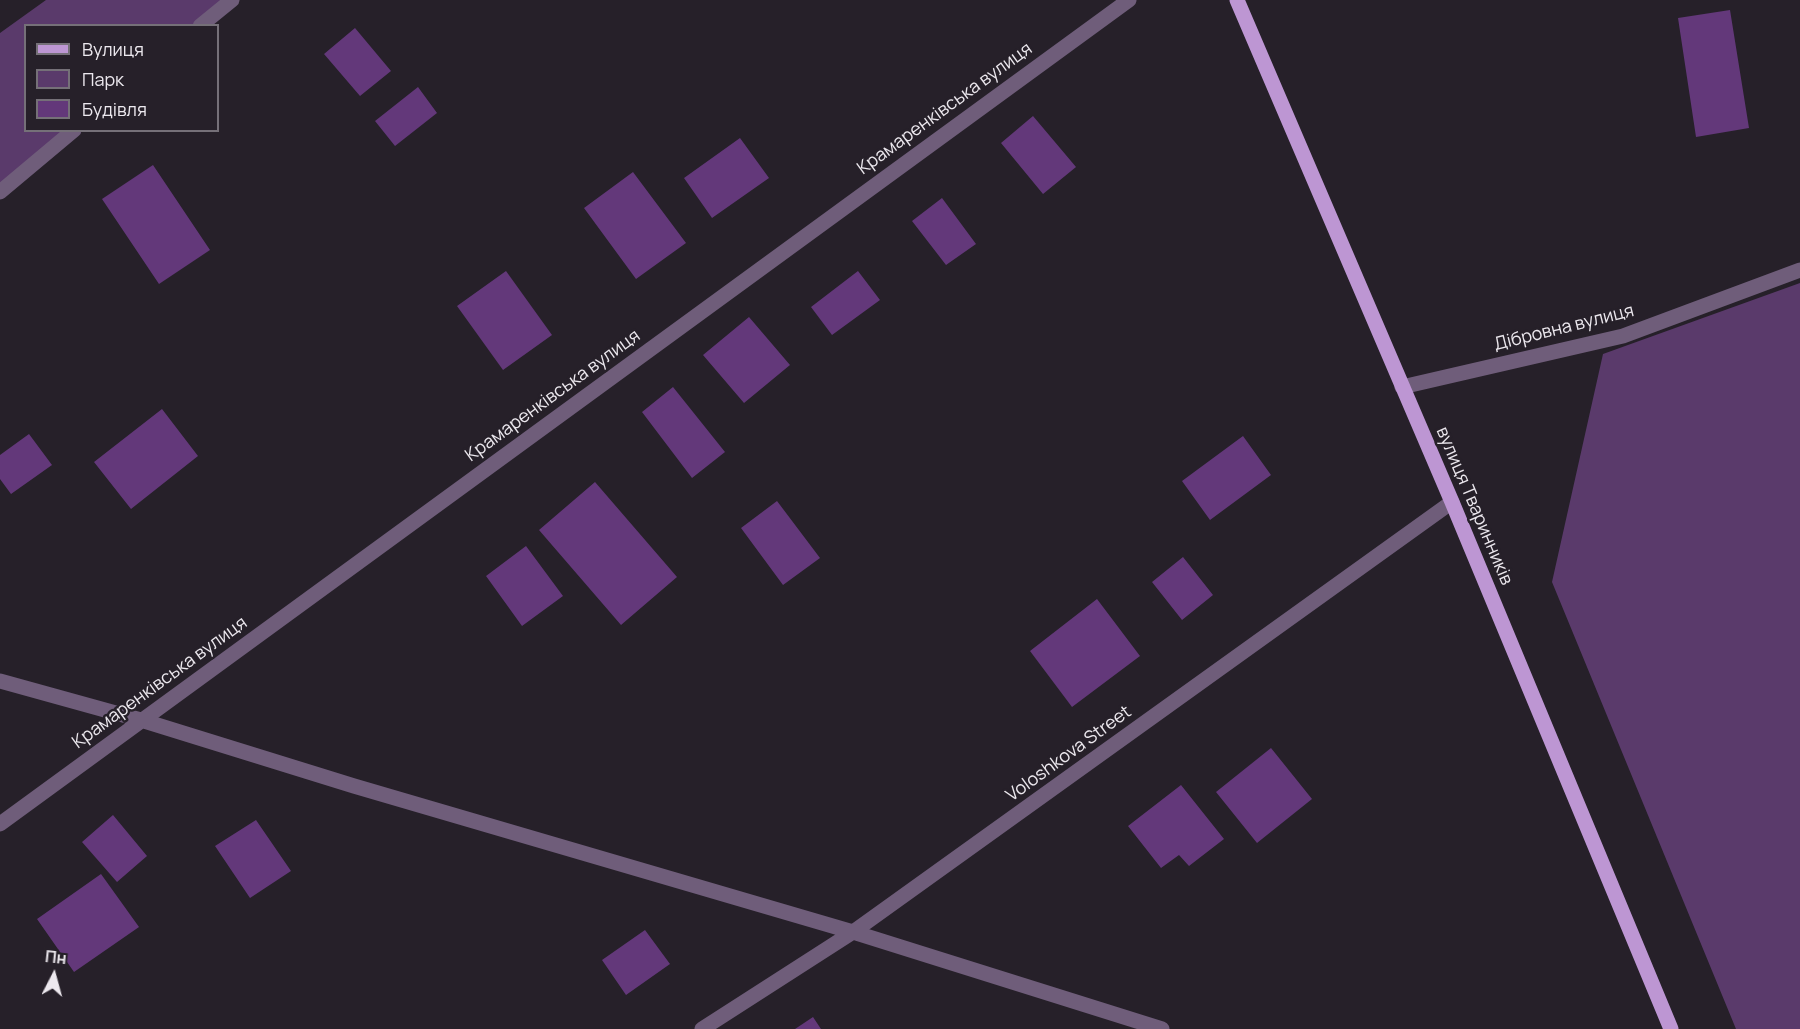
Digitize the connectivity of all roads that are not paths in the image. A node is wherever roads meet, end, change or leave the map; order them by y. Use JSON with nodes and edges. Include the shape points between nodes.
{"nodes":[{"id":1,"x":232,"y":0,"type":"edge"},
{"id":2,"x":1129,"y":0,"type":"edge"},
{"id":3,"x":1237,"y":0,"type":"edge"},
{"id":4,"x":202,"y":24,"type":"edge"},
{"id":5,"x":72,"y":132,"type":"edge"},
{"id":6,"x":0,"y":192,"type":"edge"},
{"id":7,"x":1800,"y":270,"type":"edge"},
{"id":8,"x":1402,"y":387,"type":"junction"},
{"id":9,"x":1452,"y":502,"type":"junction"},
{"id":10,"x":0,"y":681,"type":"edge"},
{"id":11,"x":141,"y":720,"type":"junction"},
{"id":12,"x":0,"y":824,"type":"edge"},
{"id":13,"x":853,"y":932,"type":"junction"},
{"id":14,"x":702,"y":1029,"type":"edge"},
{"id":15,"x":1162,"y":1029,"type":"edge"},
{"id":16,"x":1671,"y":1029,"type":"edge"}],
"edges":[{"from":1,"to":4,"type":"street"},
{"from":2,"to":11,"type":"street","name":"Крамаренківська вулиця"},
{"from":3,"to":8,"type":"main road","name":"вулиця Тваринників"},
{"from":5,"to":6,"type":"street"},
{"from":7,"to":8,"type":"street","name":"Дібровна вулиця","via":[[1623,336]]},
{"from":8,"to":9,"type":"main road","name":"вулиця Тваринників"},
{"from":9,"to":13,"type":"street","name":"Voloshkova Street"},
{"from":9,"to":16,"type":"main road","name":"вулиця Тваринників"},
{"from":10,"to":11,"type":"street"},
{"from":11,"to":12,"type":"street","name":"Крамаренківська вулиця"},
{"from":11,"to":13,"type":"street"},
{"from":13,"to":14,"type":"street","name":"Voloshkova Street"},
{"from":13,"to":15,"type":"street"}]}
